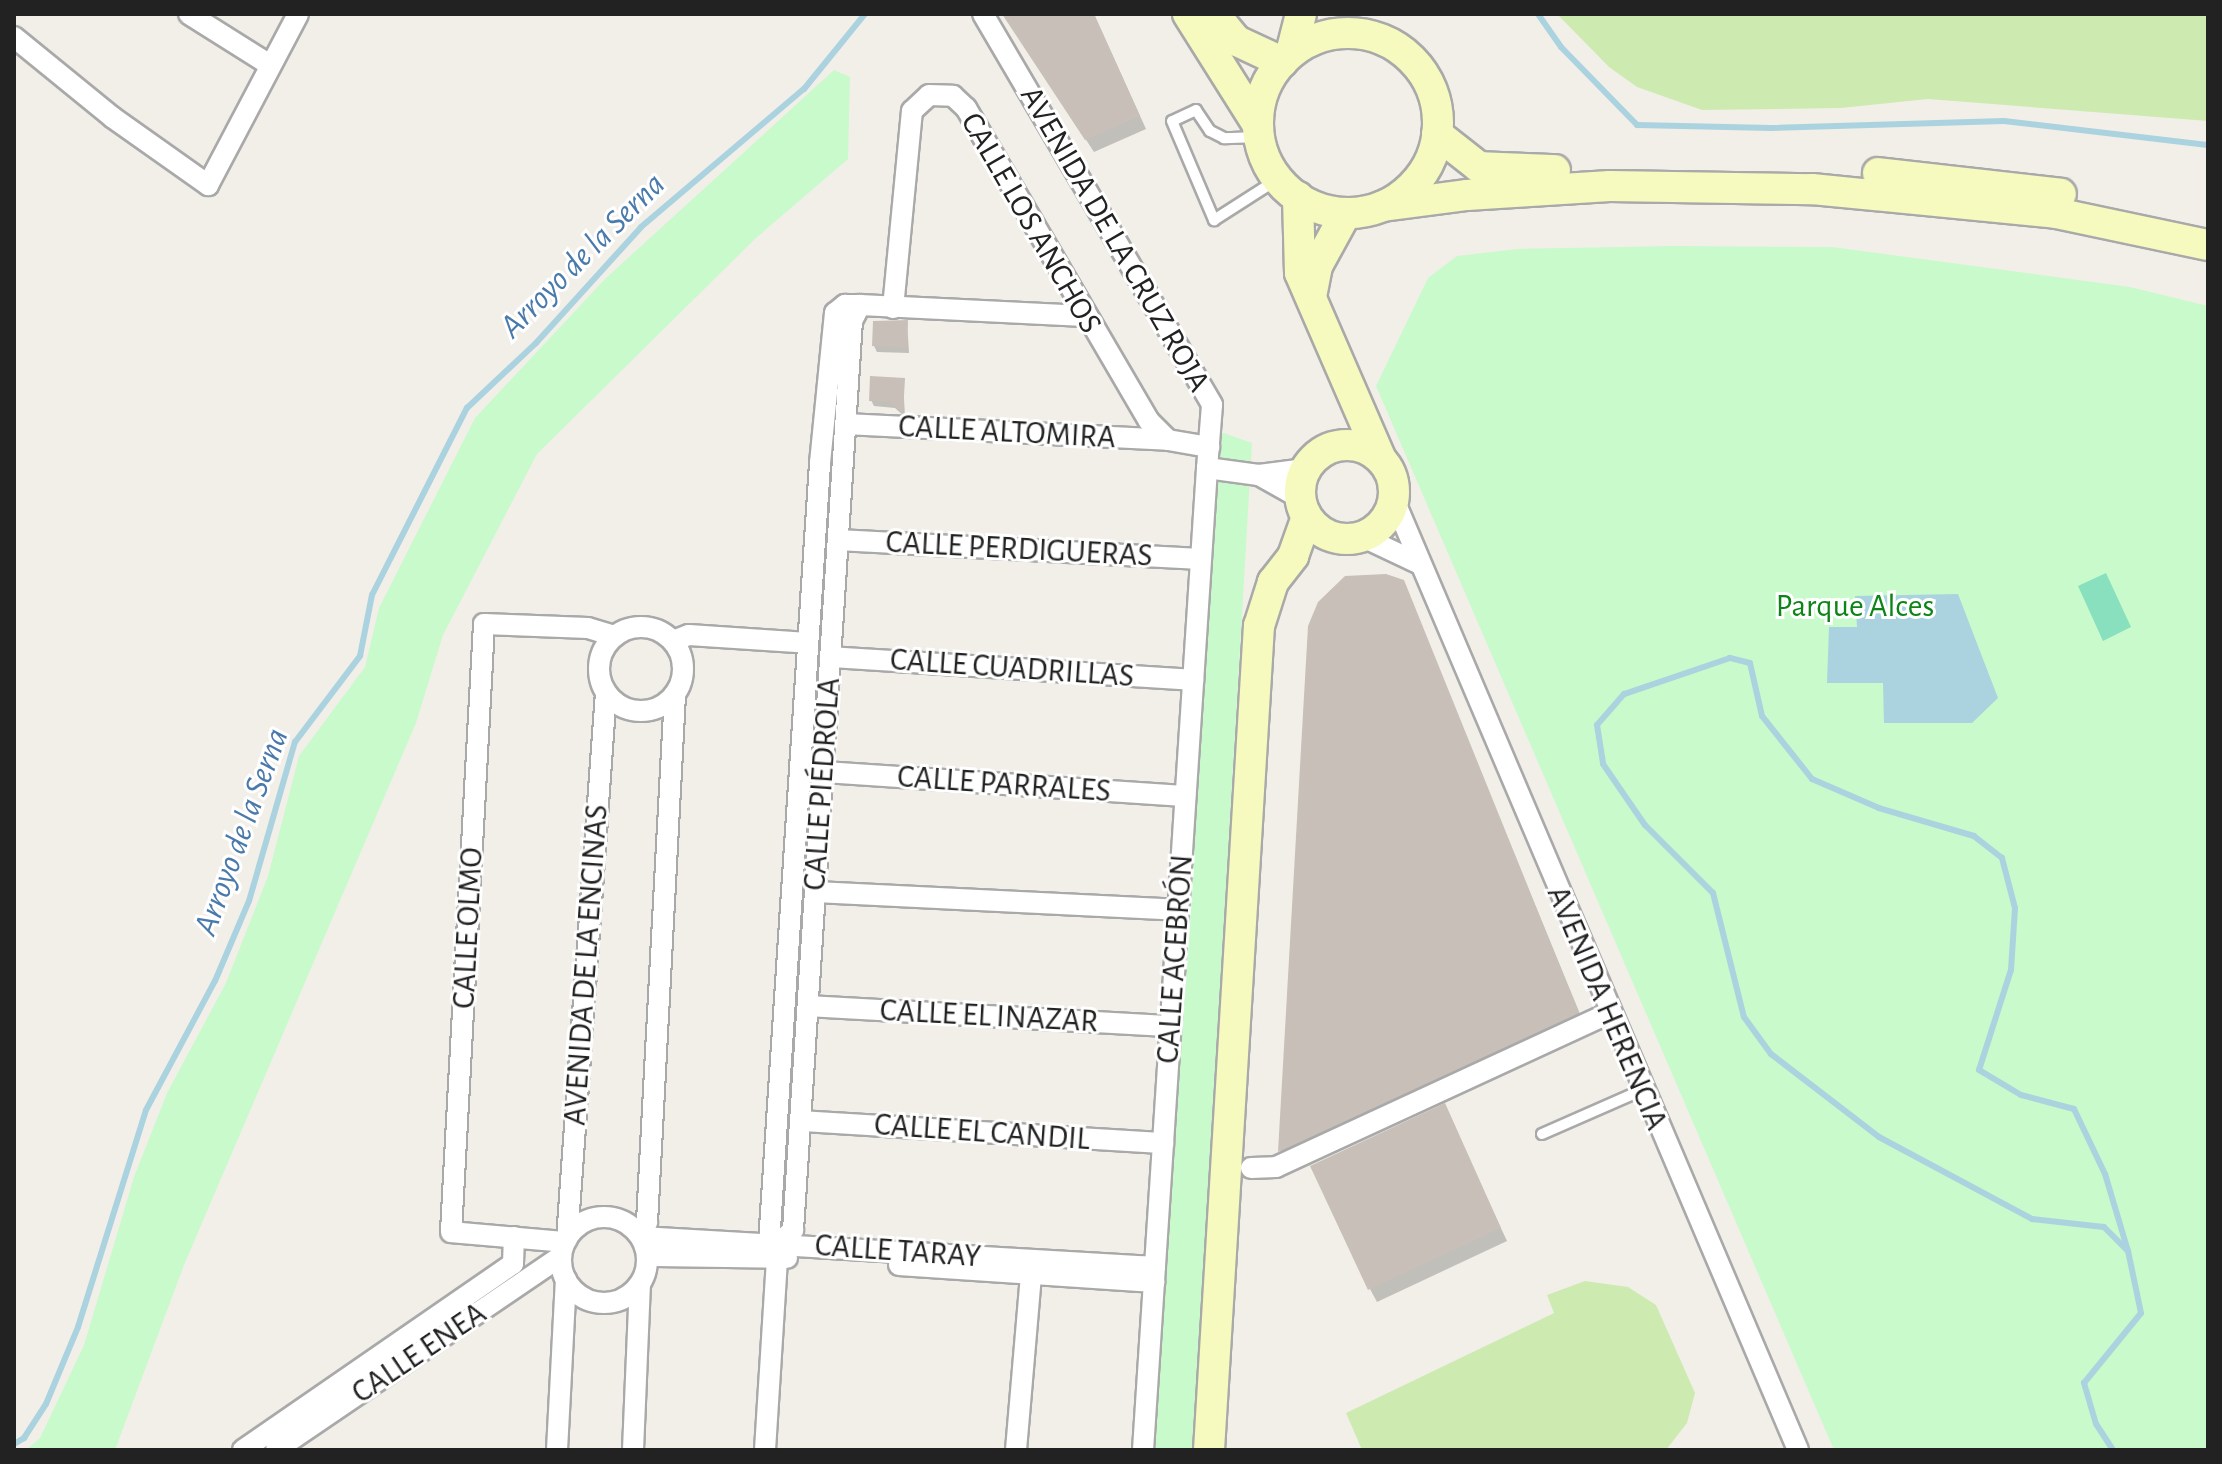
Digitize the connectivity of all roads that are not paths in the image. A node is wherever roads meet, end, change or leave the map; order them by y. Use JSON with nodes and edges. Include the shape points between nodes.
{"nodes":[{"id":1,"x":189,"y":14,"type":"edge"},
{"id":2,"x":298,"y":14,"type":"edge"},
{"id":3,"x":983,"y":14,"type":"edge"},
{"id":4,"x":1188,"y":14,"type":"edge"},
{"id":5,"x":1214,"y":14,"type":"edge"},
{"id":6,"x":1301,"y":14,"type":"edge"},
{"id":7,"x":1337,"y":24,"type":"edge"},
{"id":8,"x":14,"y":37,"type":"edge"},
{"id":9,"x":1286,"y":57,"type":"junction"},
{"id":10,"x":270,"y":65,"type":"junction"},
{"id":11,"x":1259,"y":131,"type":"junction"},
{"id":12,"x":1437,"y":134,"type":"junction"},
{"id":13,"x":1288,"y":188,"type":"junction"},
{"id":14,"x":1383,"y":206,"type":"junction"},
{"id":15,"x":1346,"y":213,"type":"junction"},
{"id":16,"x":2208,"y":223,"type":"edge"},
{"id":17,"x":2208,"y":245,"type":"edge"},
{"id":18,"x":1310,"y":303,"type":"junction"},
{"id":19,"x":860,"y":305,"type":"junction"},
{"id":20,"x":893,"y":308,"type":"junction"},
{"id":21,"x":1085,"y":316,"type":"junction"},
{"id":22,"x":1354,"y":404,"type":"junction"},
{"id":23,"x":845,"y":424,"type":"junction"},
{"id":24,"x":1168,"y":440,"type":"junction"},
{"id":25,"x":1345,"y":445,"type":"junction"},
{"id":26,"x":1209,"y":447,"type":"junction"},
{"id":27,"x":1381,"y":459,"type":"junction"},
{"id":28,"x":1207,"y":468,"type":"junction"},
{"id":29,"x":1259,"y":475,"type":"junction"},
{"id":30,"x":1304,"y":495,"type":"junction"},
{"id":31,"x":1394,"y":500,"type":"junction"},
{"id":32,"x":1349,"y":538,"type":"junction"},
{"id":33,"x":838,"y":540,"type":"junction"},
{"id":34,"x":1293,"y":556,"type":"junction"},
{"id":35,"x":1201,"y":559,"type":"junction"},
{"id":36,"x":1420,"y":564,"type":"junction"},
{"id":37,"x":614,"y":636,"type":"junction"},
{"id":38,"x":673,"y":641,"type":"junction"},
{"id":39,"x":808,"y":643,"type":"junction"},
{"id":40,"x":830,"y":657,"type":"junction"},
{"id":41,"x":1193,"y":680,"type":"junction"},
{"id":42,"x":606,"y":692,"type":"junction"},
{"id":43,"x":675,"y":694,"type":"junction"},
{"id":44,"x":823,"y":772,"type":"junction"},
{"id":45,"x":1185,"y":796,"type":"junction"},
{"id":46,"x":815,"y":892,"type":"junction"},
{"id":47,"x":1178,"y":910,"type":"junction"},
{"id":48,"x":808,"y":1006,"type":"junction"},
{"id":49,"x":1609,"y":1013,"type":"junction"},
{"id":50,"x":1170,"y":1026,"type":"junction"},
{"id":51,"x":1642,"y":1090,"type":"junction"},
{"id":52,"x":801,"y":1121,"type":"junction"},
{"id":53,"x":1542,"y":1134,"type":"dead end"},
{"id":54,"x":1163,"y":1143,"type":"junction"},
{"id":55,"x":1251,"y":1168,"type":"dead end"},
{"id":56,"x":514,"y":1237,"type":"junction"},
{"id":57,"x":643,"y":1243,"type":"junction"},
{"id":58,"x":564,"y":1245,"type":"junction"},
{"id":59,"x":774,"y":1248,"type":"junction"},
{"id":60,"x":1031,"y":1274,"type":"junction"},
{"id":61,"x":1154,"y":1275,"type":"junction"},
{"id":62,"x":566,"y":1279,"type":"junction"},
{"id":63,"x":640,"y":1284,"type":"junction"},
{"id":64,"x":243,"y":1450,"type":"edge"},
{"id":65,"x":276,"y":1450,"type":"edge"},
{"id":66,"x":557,"y":1450,"type":"edge"},
{"id":67,"x":633,"y":1450,"type":"edge"},
{"id":68,"x":765,"y":1450,"type":"edge"},
{"id":69,"x":1016,"y":1450,"type":"edge"},
{"id":70,"x":1143,"y":1450,"type":"edge"},
{"id":71,"x":1209,"y":1450,"type":"edge"},
{"id":72,"x":1798,"y":1450,"type":"edge"}],
"edges":[{"from":1,"to":10,"type":"street"},
{"from":2,"to":10,"type":"street"},
{"from":3,"to":26,"type":"street","name":"AVENIDA DE LA CRUZ ROJA","via":[[1212,405]]},
{"from":4,"to":11,"type":"main road"},
{"from":5,"to":9,"type":"main road","via":[[1237,41]]},
{"from":6,"to":9,"type":"main road"},
{"from":7,"to":9,"type":"main road"},
{"from":7,"to":12,"type":"main road","via":[[1381,40],[1414,61],[1436,108]]},
{"from":8,"to":10,"type":"street","via":[[112,117],[208,185]]},
{"from":9,"to":11,"type":"main road","via":[[1264,91]]},
{"from":11,"to":13,"type":"main road"},
{"from":11,"to":13,"type":"lane","via":[[1224,138],[1210,131],[1196,110],[1172,121],[1214,220]]},
{"from":12,"to":14,"type":"main road","via":[[1419,177]]},
{"from":12,"to":16,"type":"main road","via":[[1479,167],[1519,172],[1719,165],[1922,176],[2020,188]]},
{"from":13,"to":15,"type":"main road"},
{"from":13,"to":18,"type":"main road","via":[[1300,273]]},
{"from":14,"to":15,"type":"main road"},
{"from":14,"to":17,"type":"main road","via":[[1610,186],[1812,189],[2056,213]]},
{"from":15,"to":18,"type":"main road","via":[[1317,266]]},
{"from":18,"to":22,"type":"main road"},
{"from":19,"to":20,"type":"street"},
{"from":19,"to":23,"type":"street","name":"CALLE PIÉDROLA","via":[[852,321]]},
{"from":19,"to":39,"type":"street","via":[[845,305],[835,313],[830,328]]},
{"from":20,"to":21,"type":"street"},
{"from":20,"to":21,"type":"street","name":"CALLE LOS ANCHOS","via":[[912,111],[929,95],[940,93],[966,108]]},
{"from":21,"to":24,"type":"street","name":"CALLE LOS ANCHOS","via":[[1149,421]]},
{"from":22,"to":25,"type":"main road"},
{"from":22,"to":27,"type":"main road"},
{"from":23,"to":24,"type":"street","name":"CALLE ALTOMIRA"},
{"from":23,"to":33,"type":"street","name":"CALLE PIÉDROLA"},
{"from":24,"to":26,"type":"street"},
{"from":25,"to":27,"type":"main road","via":[[1365,448]]},
{"from":25,"to":30,"type":"main road","via":[[1329,448]]},
{"from":26,"to":28,"type":"street","name":"AVENIDA DE LA CRUZ ROJA"},
{"from":27,"to":31,"type":"main road","via":[[1392,478]]},
{"from":28,"to":29,"type":"street"},
{"from":28,"to":35,"type":"street","name":"CALLE ACEBRÓN"},
{"from":29,"to":30,"type":"street"},
{"from":29,"to":30,"type":"street"},
{"from":30,"to":32,"type":"main road"},
{"from":30,"to":34,"type":"main road"},
{"from":31,"to":32,"type":"main road","via":[[1377,529]]},
{"from":31,"to":36,"type":"street","name":"AVENIDA HERENCIA"},
{"from":32,"to":34,"type":"main road"},
{"from":32,"to":36,"type":"street"},
{"from":33,"to":35,"type":"street","name":"CALLE PERDIGUERAS"},
{"from":33,"to":40,"type":"street","name":"CALLE PIÉDROLA"},
{"from":34,"to":71,"type":"main road","via":[[1273,582],[1259,626]]},
{"from":35,"to":41,"type":"street","name":"CALLE ACEBRÓN"},
{"from":36,"to":49,"type":"street","name":"AVENIDA HERENCIA"},
{"from":37,"to":38,"type":"street","via":[[651,628]]},
{"from":37,"to":42,"type":"street","via":[[599,662]]},
{"from":37,"to":56,"type":"street","name":"CALLE OLMO","via":[[588,628],[484,624],[451,1232]]},
{"from":38,"to":39,"type":"street","via":[[689,635]]},
{"from":38,"to":43,"type":"street","via":[[682,668]]},
{"from":39,"to":59,"type":"street"},
{"from":40,"to":41,"type":"street","name":"CALLE CUADRILLAS"},
{"from":40,"to":44,"type":"street","name":"CALLE PIÉDROLA"},
{"from":41,"to":45,"type":"street","name":"CALLE ACEBRÓN"},
{"from":42,"to":43,"type":"street","via":[[632,710],[663,705]]},
{"from":42,"to":58,"type":"street","name":"AVENIDA DE LA ENCINAS"},
{"from":43,"to":57,"type":"street"},
{"from":44,"to":45,"type":"street","name":"CALLE PARRALES"},
{"from":44,"to":46,"type":"street","name":"CALLE PIÉDROLA"},
{"from":45,"to":47,"type":"street","name":"CALLE ACEBRÓN"},
{"from":46,"to":47,"type":"street"},
{"from":46,"to":48,"type":"street","name":"CALLE PIÉDROLA"},
{"from":47,"to":50,"type":"street","name":"CALLE ACEBRÓN"},
{"from":48,"to":50,"type":"street","name":"CALLE EL INAZAR"},
{"from":48,"to":52,"type":"street","name":"CALLE PIÉDROLA"},
{"from":49,"to":51,"type":"street","name":"AVENIDA HERENCIA"},
{"from":49,"to":55,"type":"street","via":[[1276,1167]]},
{"from":50,"to":54,"type":"street","name":"CALLE ACEBRÓN"},
{"from":51,"to":53,"type":"lane"},
{"from":51,"to":72,"type":"street","name":"AVENIDA HERENCIA"},
{"from":52,"to":54,"type":"street","name":"CALLE EL CANDIL"},
{"from":52,"to":59,"type":"street","name":"CALLE PIÉDROLA","via":[[793,1230]]},
{"from":54,"to":61,"type":"street","name":"CALLE ACEBRÓN"},
{"from":56,"to":58,"type":"street"},
{"from":56,"to":64,"type":"street","via":[[513,1264]]},
{"from":57,"to":58,"type":"street","via":[[629,1224],[602,1217],[576,1227]]},
{"from":57,"to":59,"type":"street","name":"CALLE TARAY"},
{"from":57,"to":63,"type":"street"},
{"from":58,"to":62,"type":"street"},
{"from":58,"to":65,"type":"street","name":"CALLE ENEA"},
{"from":59,"to":60,"type":"street","name":"CALLE TARAY"},
{"from":59,"to":61,"type":"street","name":"CALLE TARAY"},
{"from":59,"to":68,"type":"street"},
{"from":60,"to":61,"type":"street","name":"CALLE TARAY"},
{"from":60,"to":69,"type":"street"},
{"from":61,"to":70,"type":"street","name":"CALLE ACEBRÓN"},
{"from":62,"to":63,"type":"street","via":[[580,1296],[601,1303],[623,1299]]},
{"from":62,"to":66,"type":"street"},
{"from":63,"to":67,"type":"street"}]}
